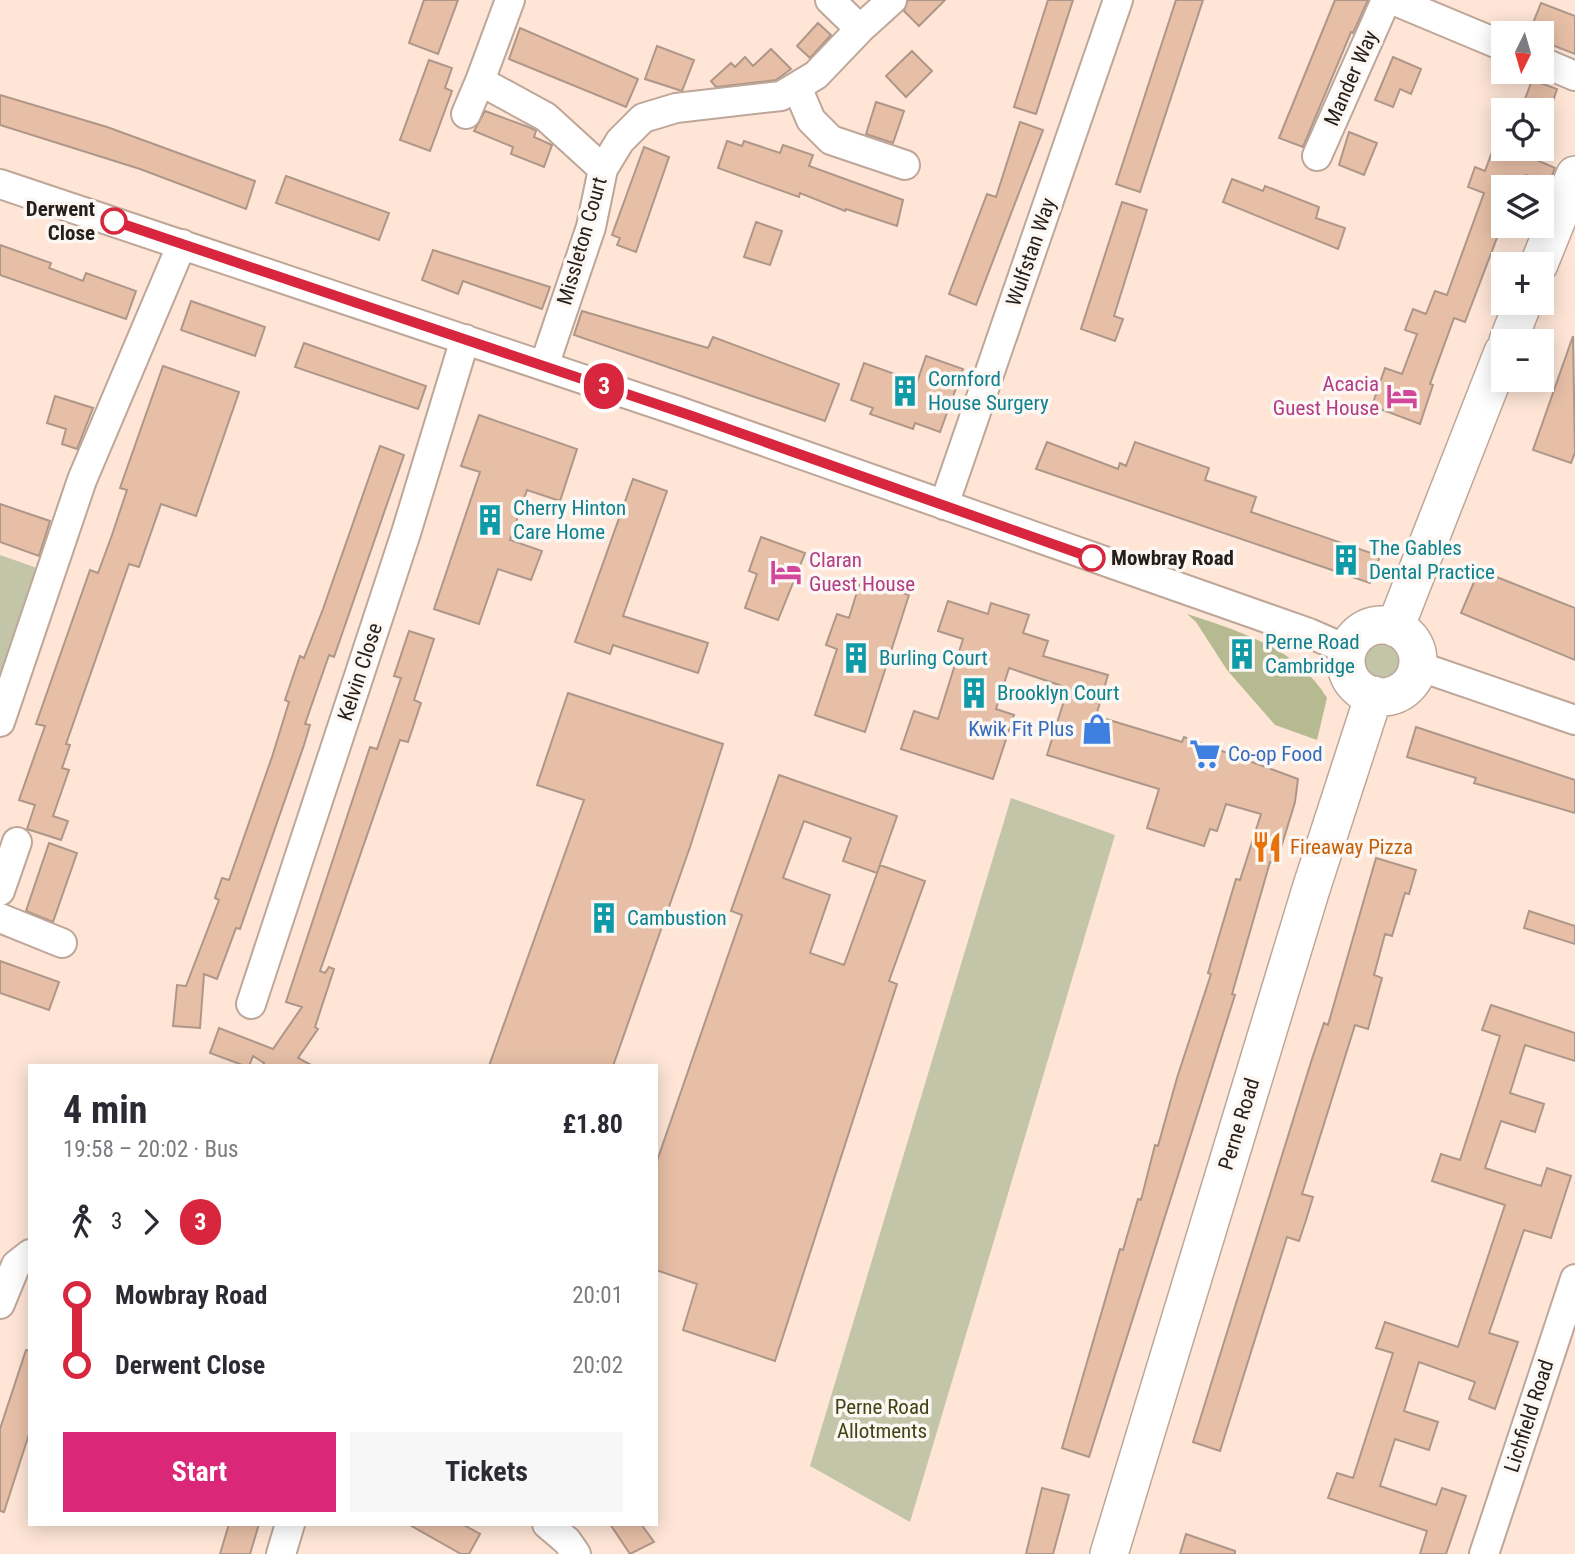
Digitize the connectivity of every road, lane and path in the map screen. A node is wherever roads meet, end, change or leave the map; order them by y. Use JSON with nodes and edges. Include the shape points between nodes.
{"nodes":[{"id":1,"x":510,"y":0,"type":"edge"},
{"id":2,"x":830,"y":0,"type":"edge"},
{"id":3,"x":892,"y":0,"type":"edge"},
{"id":4,"x":1118,"y":0,"type":"edge"},
{"id":5,"x":1385,"y":0,"type":"edge"},
{"id":6,"x":1393,"y":0,"type":"edge"},
{"id":7,"x":860,"y":29,"type":"junction"},
{"id":8,"x":1491,"y":41,"type":"edge"},
{"id":9,"x":1554,"y":67,"type":"edge"},
{"id":10,"x":1575,"y":76,"type":"edge"},
{"id":11,"x":480,"y":81,"type":"junction"},
{"id":12,"x":797,"y":86,"type":"junction"},
{"id":13,"x":466,"y":114,"type":"dead end"},
{"id":14,"x":1317,"y":156,"type":"dead end"},
{"id":15,"x":905,"y":165,"type":"dead end"},
{"id":16,"x":603,"y":169,"type":"junction"},
{"id":17,"x":1575,"y":174,"type":"edge"},
{"id":18,"x":0,"y":184,"type":"edge"},
{"id":19,"x":182,"y":244,"type":"junction"},
{"id":20,"x":1544,"y":252,"type":"edge"},
{"id":21,"x":465,"y":339,"type":"junction"},
{"id":22,"x":544,"y":366,"type":"junction"},
{"id":23,"x":1491,"y":383,"type":"edge"},
{"id":24,"x":944,"y":505,"type":"junction"},
{"id":25,"x":1395,"y":628,"type":"junction"},
{"id":26,"x":1348,"y":650,"type":"junction"},
{"id":27,"x":1418,"y":666,"type":"junction"},
{"id":28,"x":1374,"y":695,"type":"junction"},
{"id":29,"x":1575,"y":720,"type":"edge"},
{"id":30,"x":0,"y":722,"type":"edge"},
{"id":31,"x":17,"y":842,"type":"dead end"},
{"id":32,"x":0,"y":891,"type":"edge"},
{"id":33,"x":0,"y":918,"type":"edge"},
{"id":34,"x":62,"y":943,"type":"dead end"},
{"id":35,"x":251,"y":1004,"type":"dead end"},
{"id":36,"x":28,"y":1256,"type":"edge"},
{"id":37,"x":1575,"y":1279,"type":"edge"},
{"id":38,"x":0,"y":1304,"type":"edge"},
{"id":39,"x":289,"y":1526,"type":"edge"},
{"id":40,"x":549,"y":1526,"type":"edge"},
{"id":41,"x":281,"y":1554,"type":"edge"},
{"id":42,"x":576,"y":1554,"type":"edge"},
{"id":43,"x":1109,"y":1554,"type":"edge"},
{"id":44,"x":1483,"y":1554,"type":"edge"}],
"edges":[{"from":1,"to":11,"type":"street"},
{"from":2,"to":7,"type":"street"},
{"from":3,"to":7,"type":"street","name":"Missleton Court"},
{"from":4,"to":24,"type":"street","name":"Wulfstan Way"},
{"from":5,"to":14,"type":"street","name":"Mander Way"},
{"from":6,"to":8,"type":"street"},
{"from":7,"to":12,"type":"street","name":"Missleton Court","via":[[816,75]]},
{"from":9,"to":10,"type":"street"},
{"from":11,"to":13,"type":"street"},
{"from":11,"to":16,"type":"street","via":[[546,117]]},
{"from":12,"to":15,"type":"street","via":[[811,120],[831,140]]},
{"from":12,"to":16,"type":"street","name":"Missleton Court","via":[[781,96],[676,108],[643,118],[620,141]]},
{"from":16,"to":22,"type":"street","name":"Missleton Court","via":[[591,227]]},
{"from":17,"to":20,"type":"main road"},
{"from":18,"to":19,"type":"street"},
{"from":19,"to":21,"type":"street"},
{"from":19,"to":30,"type":"street","via":[[82,481]]},
{"from":21,"to":22,"type":"street"},
{"from":21,"to":35,"type":"street","name":"Kelvin Close","via":[[407,533]]},
{"from":22,"to":24,"type":"street"},
{"from":23,"to":25,"type":"main road"},
{"from":24,"to":26,"type":"street"},
{"from":25,"to":26,"type":"main road","via":[[1384,625],[1361,632]]},
{"from":25,"to":27,"type":"main road","via":[[1413,642]]},
{"from":26,"to":28,"type":"main road","via":[[1346,662],[1353,682]]},
{"from":27,"to":28,"type":"main road","via":[[1406,688],[1396,694]]},
{"from":27,"to":29,"type":"street"},
{"from":28,"to":43,"type":"main road","name":"Perne Road"},
{"from":31,"to":32,"type":"street"},
{"from":33,"to":34,"type":"street"},
{"from":36,"to":38,"type":"street","via":[[16,1265]]},
{"from":37,"to":44,"type":"street","name":"Lichfield Road"},
{"from":39,"to":41,"type":"street"},
{"from":40,"to":42,"type":"street"}]}
